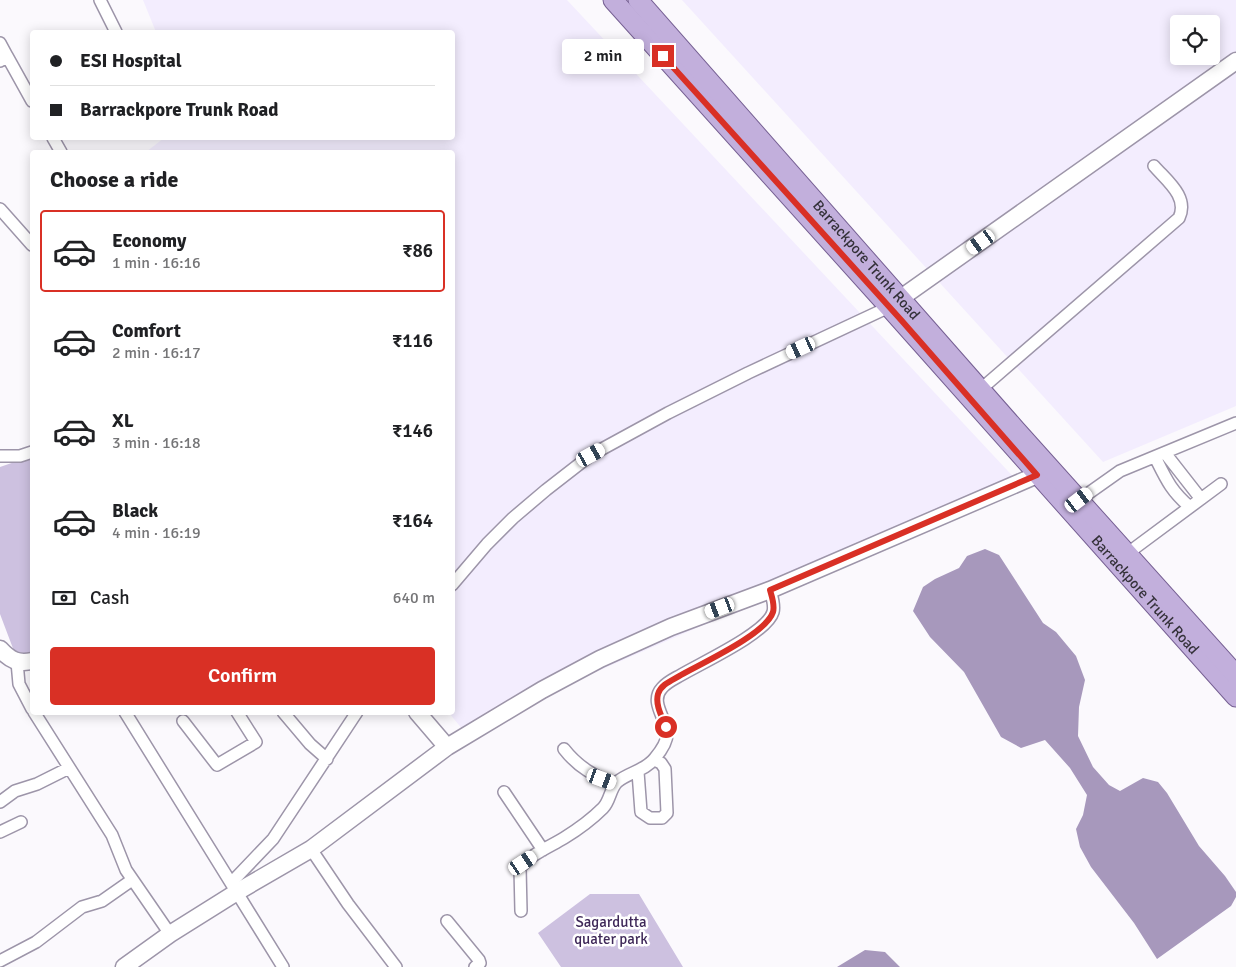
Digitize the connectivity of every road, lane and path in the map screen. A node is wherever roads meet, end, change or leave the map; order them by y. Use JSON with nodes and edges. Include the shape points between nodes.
{"nodes":[{"id":1,"x":100,"y":0,"type":"edge"},
{"id":2,"x":613,"y":0,"type":"edge"},
{"id":3,"x":638,"y":0,"type":"edge"},
{"id":4,"x":115,"y":30,"type":"edge"},
{"id":5,"x":0,"y":44,"type":"edge"},
{"id":6,"x":4,"y":58,"type":"edge"},
{"id":7,"x":1236,"y":61,"type":"edge"},
{"id":8,"x":30,"y":98,"type":"edge"},
{"id":9,"x":1154,"y":166,"type":"dead end"},
{"id":10,"x":3,"y":217,"type":"edge"},
{"id":11,"x":30,"y":243,"type":"edge"},
{"id":12,"x":895,"y":302,"type":"junction"},
{"id":13,"x":980,"y":389,"type":"junction"},
{"id":14,"x":1236,"y":423,"type":"edge"},
{"id":15,"x":30,"y":453,"type":"edge"},
{"id":16,"x":1160,"y":455,"type":"junction"},
{"id":17,"x":0,"y":456,"type":"edge"},
{"id":18,"x":1043,"y":471,"type":"junction"},
{"id":19,"x":1221,"y":484,"type":"dead end"},
{"id":20,"x":1201,"y":498,"type":"junction"},
{"id":21,"x":1079,"y":500,"type":"junction"},
{"id":22,"x":1190,"y":507,"type":"junction"},
{"id":23,"x":1121,"y":558,"type":"junction"},
{"id":24,"x":455,"y":582,"type":"edge"},
{"id":25,"x":770,"y":590,"type":"junction"},
{"id":26,"x":0,"y":649,"type":"edge"},
{"id":27,"x":25,"y":662,"type":"edge"},
{"id":28,"x":1236,"y":675,"type":"edge"},
{"id":29,"x":1235,"y":695,"type":"edge"},
{"id":30,"x":30,"y":705,"type":"edge"},
{"id":31,"x":36,"y":715,"type":"edge"},
{"id":32,"x":127,"y":715,"type":"edge"},
{"id":33,"x":239,"y":715,"type":"edge"},
{"id":34,"x":286,"y":715,"type":"edge"},
{"id":35,"x":355,"y":715,"type":"edge"},
{"id":36,"x":420,"y":715,"type":"edge"},
{"id":37,"x":183,"y":721,"type":"dead end"},
{"id":38,"x":447,"y":746,"type":"junction"},
{"id":39,"x":564,"y":749,"type":"dead end"},
{"id":40,"x":327,"y":759,"type":"junction"},
{"id":41,"x":654,"y":760,"type":"junction"},
{"id":42,"x":69,"y":768,"type":"junction"},
{"id":43,"x":638,"y":772,"type":"junction"},
{"id":44,"x":615,"y":784,"type":"junction"},
{"id":45,"x":504,"y":792,"type":"dead end"},
{"id":46,"x":0,"y":802,"type":"edge"},
{"id":47,"x":21,"y":822,"type":"dead end"},
{"id":48,"x":0,"y":832,"type":"edge"},
{"id":49,"x":311,"y":849,"type":"junction"},
{"id":50,"x":543,"y":850,"type":"junction"},
{"id":51,"x":132,"y":880,"type":"junction"},
{"id":52,"x":234,"y":888,"type":"junction"},
{"id":53,"x":521,"y":911,"type":"dead end"},
{"id":54,"x":448,"y":921,"type":"dead end"},
{"id":55,"x":170,"y":934,"type":"junction"},
{"id":56,"x":0,"y":961,"type":"edge"},
{"id":57,"x":124,"y":967,"type":"edge"},
{"id":58,"x":283,"y":967,"type":"edge"},
{"id":59,"x":396,"y":967,"type":"edge"},
{"id":60,"x":474,"y":967,"type":"edge"}],
"edges":[{"from":1,"to":4,"type":"street"},
{"from":2,"to":12,"type":"main road","name":"Barrackpore Trunk Road"},
{"from":3,"to":12,"type":"main road","name":"Barrackpore Trunk Road"},
{"from":5,"to":6,"type":"street"},
{"from":6,"to":8,"type":"street"},
{"from":7,"to":12,"type":"street"},
{"from":9,"to":13,"type":"street","via":[[1180,196],[1183,211],[1180,218]]},
{"from":10,"to":11,"type":"street"},
{"from":12,"to":13,"type":"main road","name":"Barrackpore Trunk Road"},
{"from":12,"to":18,"type":"main road","name":"Barrackpore Trunk Road"},
{"from":12,"to":24,"type":"street","via":[[668,413],[591,455],[513,518]]},
{"from":13,"to":18,"type":"main road","name":"Barrackpore Trunk Road"},
{"from":14,"to":16,"type":"street"},
{"from":15,"to":17,"type":"street"},
{"from":16,"to":20,"type":"street"},
{"from":16,"to":21,"type":"street","via":[[1120,472]]},
{"from":16,"to":22,"type":"street","via":[[1168,484]]},
{"from":18,"to":21,"type":"main road","name":"Barrackpore Trunk Road"},
{"from":18,"to":23,"type":"main road","name":"Barrackpore Trunk Road"},
{"from":18,"to":25,"type":"street"},
{"from":19,"to":20,"type":"street"},
{"from":20,"to":22,"type":"street"},
{"from":21,"to":23,"type":"main road","name":"Barrackpore Trunk Road"},
{"from":22,"to":23,"type":"street"},
{"from":23,"to":28,"type":"main road","name":"Barrackpore Trunk Road"},
{"from":23,"to":29,"type":"main road","name":"Barrackpore Trunk Road"},
{"from":25,"to":38,"type":"street","via":[[671,627],[600,659]]},
{"from":25,"to":41,"type":"street","via":[[774,605],[764,626],[660,690],[657,700],[667,737]]},
{"from":26,"to":27,"type":"street","via":[[8,657]]},
{"from":27,"to":30,"type":"street","via":[[19,684]]},
{"from":31,"to":42,"type":"street"},
{"from":32,"to":52,"type":"street"},
{"from":33,"to":37,"type":"street","via":[[256,742],[217,765]]},
{"from":34,"to":40,"type":"street"},
{"from":35,"to":40,"type":"street"},
{"from":36,"to":38,"type":"street"},
{"from":38,"to":49,"type":"street"},
{"from":39,"to":44,"type":"street","via":[[588,772]]},
{"from":40,"to":52,"type":"street","via":[[273,839]]},
{"from":41,"to":43,"type":"street"},
{"from":41,"to":43,"type":"street","via":[[666,769],[667,813],[662,818],[650,818],[641,812]]},
{"from":42,"to":46,"type":"street"},
{"from":42,"to":51,"type":"street","via":[[112,835]]},
{"from":43,"to":44,"type":"street"},
{"from":44,"to":50,"type":"street","via":[[603,808],[574,832]]},
{"from":45,"to":50,"type":"street"},
{"from":47,"to":48,"type":"street"},
{"from":49,"to":52,"type":"street"},
{"from":49,"to":59,"type":"street"},
{"from":50,"to":53,"type":"street","via":[[520,868]]},
{"from":51,"to":55,"type":"street"},
{"from":51,"to":56,"type":"street","via":[[102,901],[82,907],[36,942]]},
{"from":52,"to":55,"type":"street"},
{"from":52,"to":58,"type":"street"},
{"from":54,"to":60,"type":"street","via":[[479,960],[480,963]]},
{"from":55,"to":57,"type":"street"}]}
